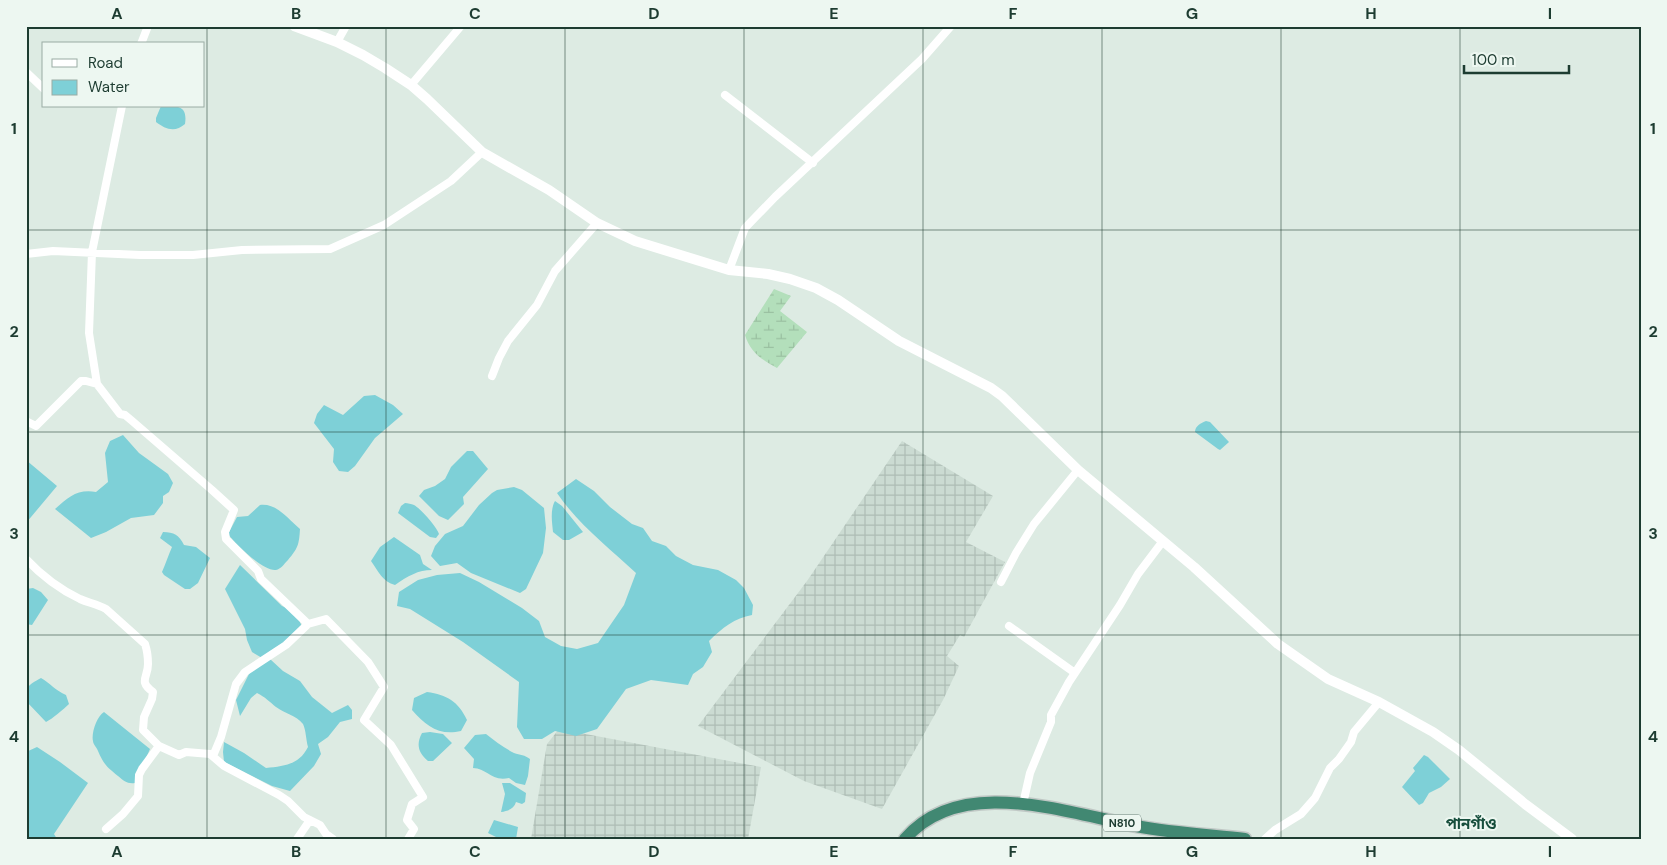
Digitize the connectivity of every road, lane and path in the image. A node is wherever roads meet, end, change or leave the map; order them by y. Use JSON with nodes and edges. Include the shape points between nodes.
{"nodes":[{"id":1,"x":148,"y":26,"type":"edge"},
{"id":2,"x":294,"y":26,"type":"edge"},
{"id":3,"x":346,"y":26,"type":"edge"},
{"id":4,"x":461,"y":26,"type":"edge"},
{"id":5,"x":952,"y":26,"type":"edge"},
{"id":6,"x":142,"y":42,"type":"edge"},
{"id":7,"x":337,"y":42,"type":"junction"},
{"id":8,"x":26,"y":72,"type":"edge"},
{"id":9,"x":411,"y":85,"type":"junction"},
{"id":10,"x":42,"y":87,"type":"edge"},
{"id":11,"x":725,"y":95,"type":"dead end"},
{"id":12,"x":122,"y":108,"type":"edge"},
{"id":13,"x":482,"y":152,"type":"junction"},
{"id":14,"x":813,"y":163,"type":"junction"},
{"id":15,"x":597,"y":223,"type":"junction"},
{"id":16,"x":92,"y":252,"type":"junction"},
{"id":17,"x":26,"y":254,"type":"edge"},
{"id":18,"x":729,"y":270,"type":"junction"},
{"id":19,"x":492,"y":376,"type":"dead end"},
{"id":20,"x":97,"y":384,"type":"junction"},
{"id":21,"x":26,"y":422,"type":"edge"},
{"id":22,"x":1078,"y":470,"type":"junction"},
{"id":23,"x":1163,"y":541,"type":"junction"},
{"id":24,"x":26,"y":559,"type":"edge"},
{"id":25,"x":1001,"y":582,"type":"dead end"},
{"id":26,"x":308,"y":624,"type":"junction"},
{"id":27,"x":1009,"y":626,"type":"dead end"},
{"id":28,"x":1075,"y":673,"type":"junction"},
{"id":29,"x":1379,"y":702,"type":"junction"},
{"id":30,"x":159,"y":746,"type":"junction"},
{"id":31,"x":213,"y":756,"type":"junction"},
{"id":32,"x":1000,"y":803,"type":"junction"},
{"id":33,"x":1023,"y":804,"type":"junction"},
{"id":34,"x":310,"y":820,"type":"junction"},
{"id":35,"x":106,"y":829,"type":"dead end"},
{"id":36,"x":297,"y":839,"type":"edge"},
{"id":37,"x":333,"y":839,"type":"edge"},
{"id":38,"x":408,"y":839,"type":"edge"},
{"id":39,"x":901,"y":839,"type":"edge"},
{"id":40,"x":905,"y":839,"type":"edge"},
{"id":41,"x":1245,"y":839,"type":"edge"},
{"id":42,"x":1265,"y":839,"type":"edge"},
{"id":43,"x":1572,"y":839,"type":"edge"}],
"edges":[{"from":1,"to":6,"type":"street"},
{"from":2,"to":7,"type":"street"},
{"from":3,"to":7,"type":"street"},
{"from":4,"to":9,"type":"street"},
{"from":5,"to":14,"type":"street"},
{"from":7,"to":9,"type":"street"},
{"from":8,"to":10,"type":"street"},
{"from":9,"to":13,"type":"street"},
{"from":11,"to":14,"type":"street"},
{"from":12,"to":16,"type":"street"},
{"from":13,"to":15,"type":"street","via":[[549,190]]},
{"from":13,"to":16,"type":"street","via":[[451,181],[384,225],[330,249],[242,250],[193,255]]},
{"from":14,"to":18,"type":"street","via":[[745,228]]},
{"from":15,"to":18,"type":"street","via":[[635,241]]},
{"from":15,"to":19,"type":"street","via":[[555,271],[537,305],[508,342]]},
{"from":16,"to":17,"type":"street"},
{"from":16,"to":20,"type":"street","via":[[89,333]]},
{"from":18,"to":22,"type":"street","via":[[790,279],[838,300],[899,341],[991,388]]},
{"from":20,"to":21,"type":"street","via":[[81,381],[36,426]]},
{"from":20,"to":26,"type":"street","via":[[120,414],[234,510],[228,520],[226,539],[258,571],[261,579]]},
{"from":22,"to":23,"type":"street"},
{"from":22,"to":25,"type":"street","via":[[1034,524]]},
{"from":23,"to":28,"type":"street"},
{"from":23,"to":29,"type":"street","via":[[1278,644],[1328,679]]},
{"from":24,"to":30,"type":"street","via":[[52,584],[106,609],[145,644],[149,665],[144,682],[146,688],[153,692],[143,730]]},
{"from":26,"to":31,"type":"street","via":[[246,672],[236,684]]},
{"from":26,"to":38,"type":"street","via":[[326,619],[368,662],[384,687],[364,720],[391,745],[423,797],[412,804],[407,820],[414,829]]},
{"from":27,"to":28,"type":"street"},
{"from":28,"to":33,"type":"street","via":[[1051,715],[1030,773]]},
{"from":29,"to":42,"type":"street","via":[[1354,732],[1352,742],[1330,768],[1315,798],[1301,814]]},
{"from":29,"to":43,"type":"street","via":[[1459,750]]},
{"from":30,"to":31,"type":"street","via":[[179,755],[186,752]]},
{"from":30,"to":35,"type":"street","via":[[139,775],[138,796]]},
{"from":31,"to":34,"type":"street","via":[[224,766],[280,795]]},
{"from":32,"to":33,"type":"highway","number":"N810"},
{"from":32,"to":39,"type":"highway","number":"N810","via":[[980,800],[952,804],[926,816]]},
{"from":32,"to":40,"type":"highway","number":"N810","via":[[945,810],[926,819]]},
{"from":33,"to":41,"type":"highway","number":"N810","via":[[1138,826]]},
{"from":34,"to":36,"type":"street"},
{"from":34,"to":37,"type":"street","via":[[320,825]]}]}
